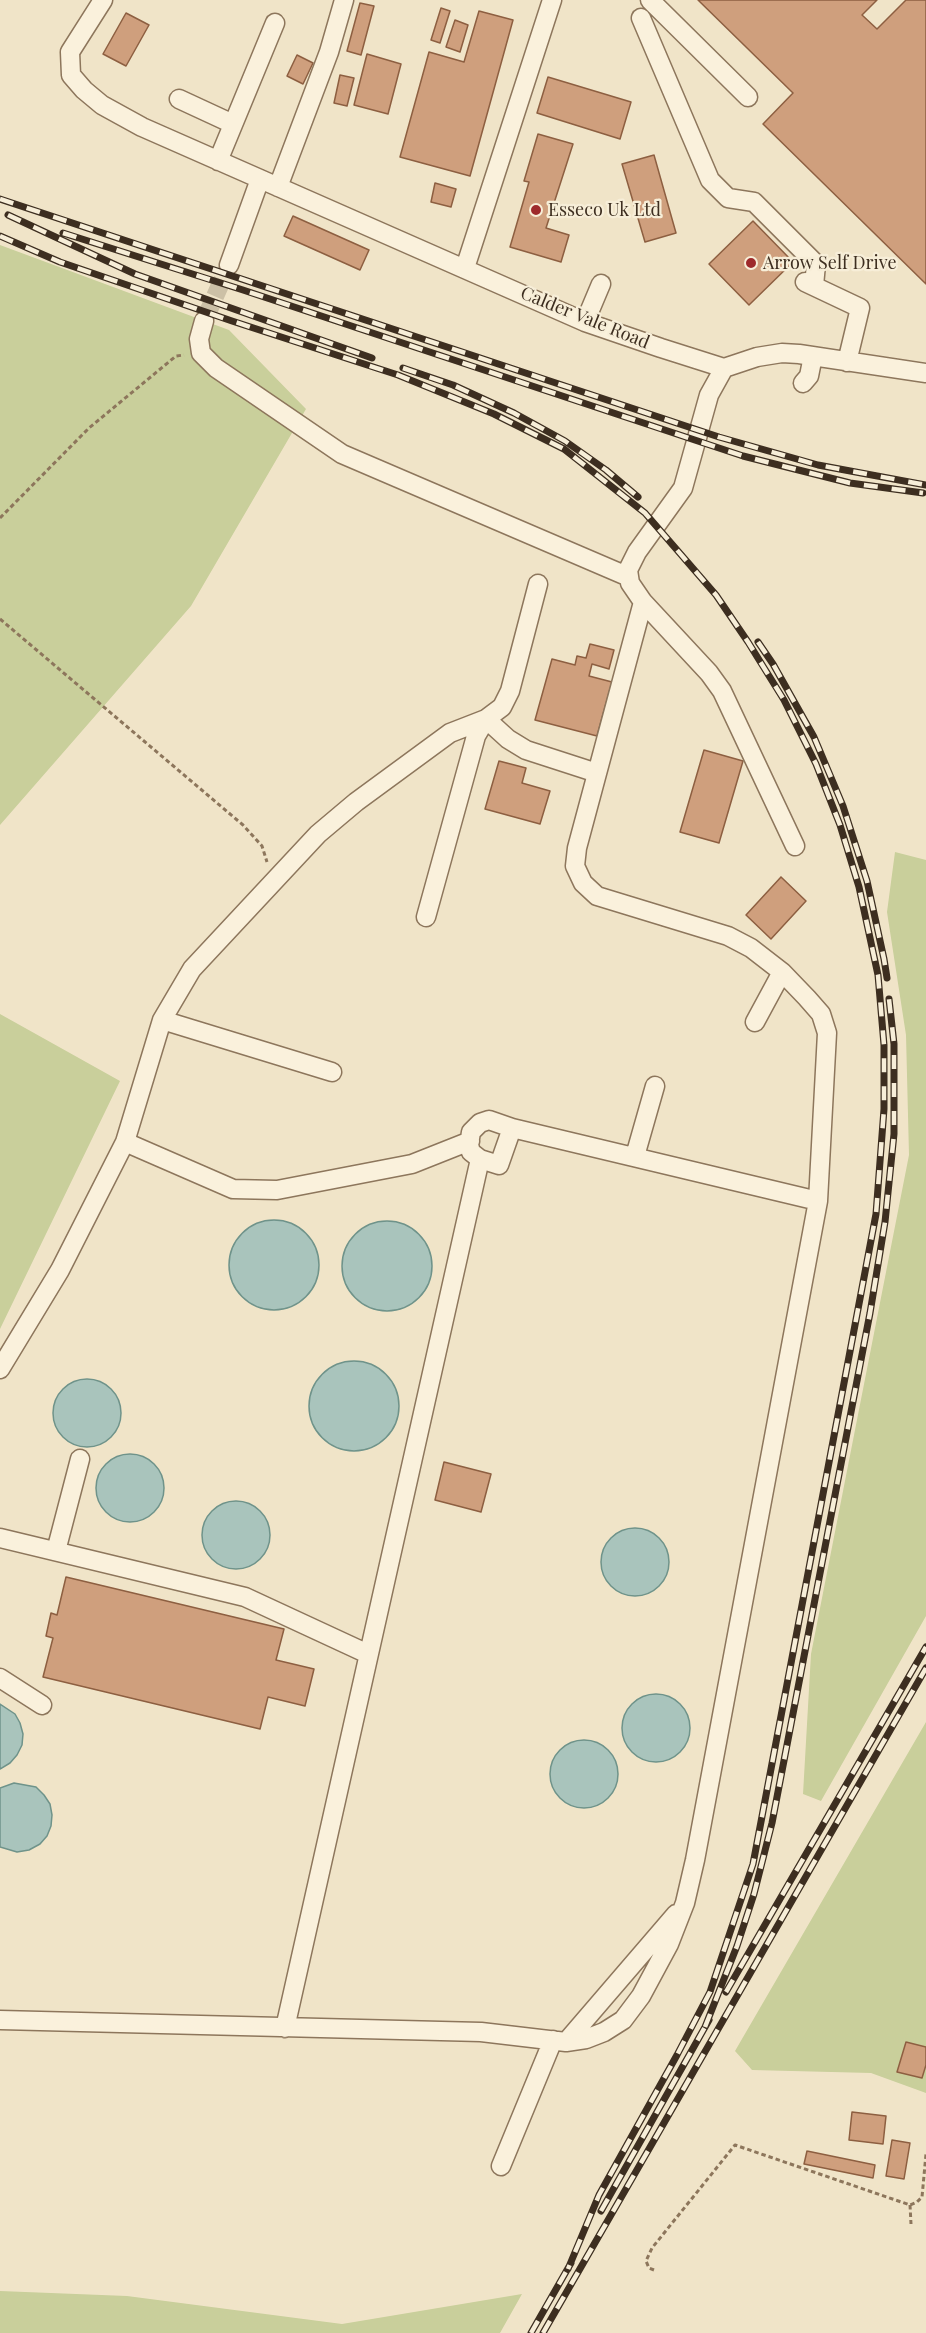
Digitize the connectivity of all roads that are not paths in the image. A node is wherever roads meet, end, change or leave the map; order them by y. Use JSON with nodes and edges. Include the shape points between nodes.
{"nodes":[{"id":1,"x":103,"y":0,"type":"edge"},
{"id":2,"x":344,"y":0,"type":"edge"},
{"id":3,"x":552,"y":0,"type":"edge"},
{"id":4,"x":650,"y":0,"type":"edge"},
{"id":5,"x":641,"y":18,"type":"dead end"},
{"id":6,"x":275,"y":23,"type":"dead end"},
{"id":7,"x":748,"y":97,"type":"dead end"},
{"id":8,"x":179,"y":99,"type":"dead end"},
{"id":9,"x":233,"y":124,"type":"junction"},
{"id":10,"x":218,"y":161,"type":"junction"},
{"id":11,"x":260,"y":179,"type":"junction"},
{"id":12,"x":278,"y":187,"type":"junction"},
{"id":13,"x":229,"y":265,"type":"tunnel mouth"},
{"id":14,"x":465,"y":268,"type":"junction"},
{"id":15,"x":601,"y":284,"type":"dead end"},
{"id":16,"x":204,"y":321,"type":"tunnel mouth"},
{"id":17,"x":585,"y":321,"type":"junction"},
{"id":18,"x":813,"y":356,"type":"junction"},
{"id":19,"x":847,"y":362,"type":"junction"},
{"id":20,"x":724,"y":368,"type":"junction"},
{"id":21,"x":926,"y":373,"type":"edge"},
{"id":22,"x":803,"y":383,"type":"dead end"},
{"id":23,"x":629,"y":577,"type":"junction"},
{"id":24,"x":538,"y":584,"type":"dead end"},
{"id":25,"x":643,"y":602,"type":"junction"},
{"id":26,"x":486,"y":719,"type":"junction"},
{"id":27,"x":597,"y":773,"type":"junction"},
{"id":28,"x":795,"y":846,"type":"dead end"},
{"id":29,"x":426,"y":917,"type":"dead end"},
{"id":30,"x":782,"y":972,"type":"junction"},
{"id":31,"x":162,"y":1020,"type":"junction"},
{"id":32,"x":755,"y":1022,"type":"dead end"},
{"id":33,"x":332,"y":1072,"type":"dead end"},
{"id":34,"x":655,"y":1086,"type":"dead end"},
{"id":35,"x":512,"y":1128,"type":"junction"},
{"id":36,"x":470,"y":1141,"type":"junction"},
{"id":37,"x":125,"y":1142,"type":"junction"},
{"id":38,"x":635,"y":1156,"type":"junction"},
{"id":39,"x":480,"y":1160,"type":"junction"},
{"id":40,"x":818,"y":1201,"type":"junction"},
{"id":41,"x":0,"y":1369,"type":"edge"},
{"id":42,"x":80,"y":1459,"type":"dead end"},
{"id":43,"x":0,"y":1538,"type":"edge"},
{"id":44,"x":56,"y":1551,"type":"junction"},
{"id":45,"x":368,"y":1654,"type":"junction"},
{"id":46,"x":0,"y":1678,"type":"edge"},
{"id":47,"x":42,"y":1705,"type":"dead end"},
{"id":48,"x":685,"y":1903,"type":"junction"},
{"id":49,"x":0,"y":2020,"type":"edge"},
{"id":50,"x":285,"y":2028,"type":"junction"},
{"id":51,"x":560,"y":2041,"type":"junction"},
{"id":52,"x":501,"y":2166,"type":"dead end"}],
"edges":[{"from":1,"to":10,"type":"street","name":"Calder Vale Road","via":[[70,52],[72,75],[102,105]]},
{"from":2,"to":12,"type":"street","via":[[329,52]]},
{"from":3,"to":14,"type":"street"},
{"from":4,"to":7,"type":"street"},
{"from":5,"to":19,"type":"street","via":[[710,180],[728,198],[754,202],[816,264],[808,283],[860,308]]},
{"from":6,"to":9,"type":"street"},
{"from":8,"to":9,"type":"street"},
{"from":9,"to":10,"type":"street"},
{"from":10,"to":11,"type":"street","name":"Calder Vale Road"},
{"from":11,"to":12,"type":"street","name":"Calder Vale Road"},
{"from":11,"to":13,"type":"street"},
{"from":12,"to":14,"type":"street","name":"Calder Vale Road"},
{"from":14,"to":17,"type":"street","name":"Calder Vale Road"},
{"from":15,"to":17,"type":"street"},
{"from":16,"to":23,"type":"street","via":[[199,339],[201,353],[216,368],[342,454]]},
{"from":17,"to":20,"type":"street","name":"Calder Vale Road"},
{"from":18,"to":19,"type":"street"},
{"from":18,"to":20,"type":"street","via":[[783,353]]},
{"from":18,"to":22,"type":"street","via":[[809,376]]},
{"from":19,"to":21,"type":"street"},
{"from":20,"to":23,"type":"street","via":[[709,395],[683,489],[637,552],[628,570]]},
{"from":23,"to":25,"type":"street"},
{"from":24,"to":26,"type":"street","via":[[510,691],[502,707]]},
{"from":25,"to":27,"type":"street"},
{"from":25,"to":28,"type":"street","via":[[722,691]]},
{"from":26,"to":27,"type":"street","via":[[508,740],[526,750]]},
{"from":26,"to":29,"type":"street","via":[[476,736]]},
{"from":26,"to":31,"type":"street","via":[[450,733],[318,834],[192,969]]},
{"from":27,"to":30,"type":"street","via":[[575,866],[583,883],[597,896],[728,936]]},
{"from":30,"to":32,"type":"street"},
{"from":30,"to":40,"type":"street","via":[[821,1014],[828,1033]]},
{"from":31,"to":33,"type":"street"},
{"from":31,"to":37,"type":"street"},
{"from":34,"to":38,"type":"street"},
{"from":35,"to":36,"type":"street","via":[[489,1120],[471,1132]]},
{"from":35,"to":38,"type":"street"},
{"from":35,"to":39,"type":"street","via":[[499,1165]]},
{"from":36,"to":37,"type":"street","via":[[412,1164],[277,1191],[233,1189]]},
{"from":36,"to":39,"type":"street","via":[[471,1152]]},
{"from":37,"to":41,"type":"street","via":[[60,1270]]},
{"from":38,"to":40,"type":"street"},
{"from":39,"to":45,"type":"street"},
{"from":40,"to":48,"type":"street"},
{"from":42,"to":44,"type":"street"},
{"from":43,"to":44,"type":"street"},
{"from":44,"to":45,"type":"street","via":[[245,1597]]},
{"from":45,"to":50,"type":"street"},
{"from":46,"to":47,"type":"street"},
{"from":48,"to":51,"type":"street"},
{"from":48,"to":51,"type":"street","via":[[669,1944],[623,2020],[586,2039]]},
{"from":49,"to":50,"type":"street"},
{"from":50,"to":51,"type":"street","via":[[481,2032]]},
{"from":51,"to":52,"type":"street"}]}
